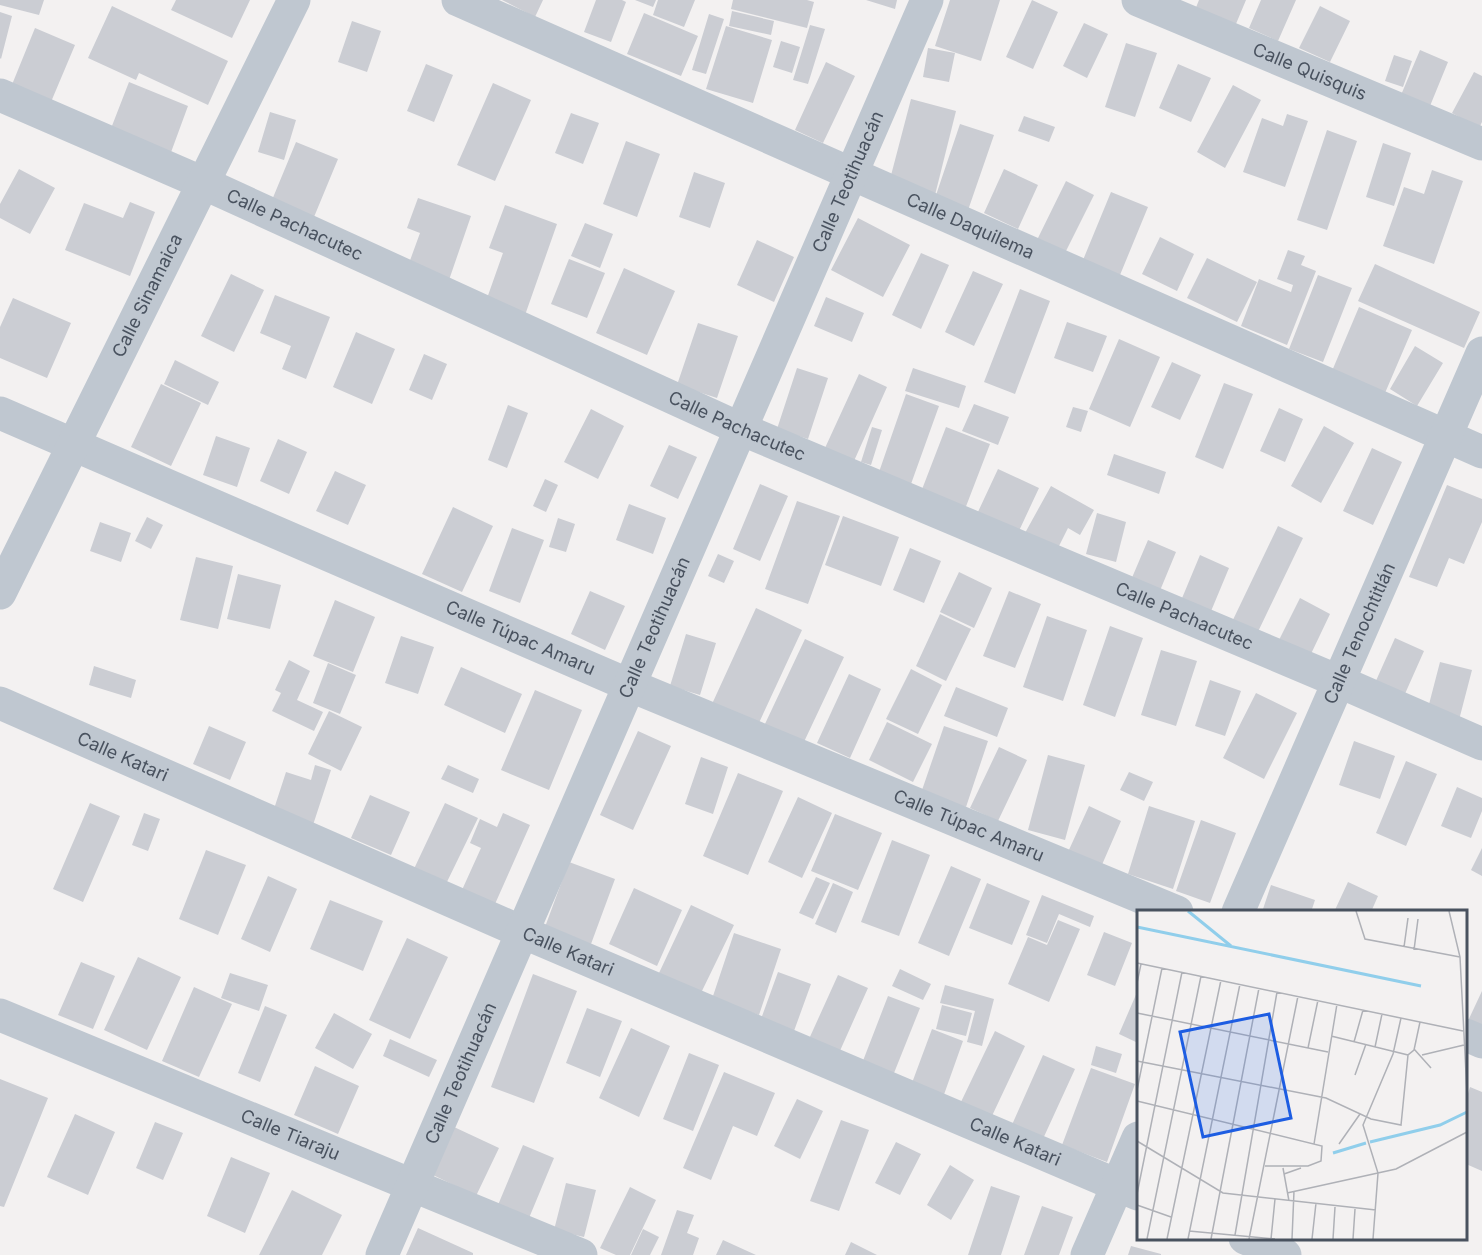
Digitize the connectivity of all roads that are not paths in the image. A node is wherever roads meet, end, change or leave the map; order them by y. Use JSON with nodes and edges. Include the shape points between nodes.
{"nodes":[{"id":1,"x":294,"y":0,"type":"edge"},
{"id":2,"x":458,"y":0,"type":"edge"},
{"id":3,"x":927,"y":0,"type":"edge"},
{"id":4,"x":1138,"y":0,"type":"edge"},
{"id":5,"x":0,"y":95,"type":"edge"},
{"id":6,"x":1482,"y":144,"type":"edge"},
{"id":7,"x":851,"y":175,"type":"junction"},
{"id":8,"x":203,"y":183,"type":"junction"},
{"id":9,"x":1482,"y":353,"type":"edge"},
{"id":10,"x":0,"y":413,"type":"edge"},
{"id":11,"x":741,"y":429,"type":"junction"},
{"id":12,"x":1445,"y":437,"type":"junction"},
{"id":13,"x":74,"y":445,"type":"junction"},
{"id":14,"x":1482,"y":452,"type":"edge"},
{"id":15,"x":0,"y":593,"type":"edge"},
{"id":16,"x":1338,"y":681,"type":"junction"},
{"id":17,"x":629,"y":685,"type":"junction"},
{"id":18,"x":0,"y":703,"type":"edge"},
{"id":19,"x":1482,"y":744,"type":"edge"},
{"id":20,"x":1172,"y":910,"type":"edge"},
{"id":21,"x":1239,"y":910,"type":"edge"},
{"id":22,"x":522,"y":932,"type":"junction"},
{"id":23,"x":0,"y":1015,"type":"edge"},
{"id":24,"x":1467,"y":1035,"type":"edge"},
{"id":25,"x":1482,"y":1042,"type":"edge"},
{"id":26,"x":1137,"y":1143,"type":"edge"},
{"id":27,"x":411,"y":1185,"type":"junction"},
{"id":28,"x":1128,"y":1190,"type":"edge"},
{"id":29,"x":1248,"y":1240,"type":"edge"},
{"id":30,"x":382,"y":1255,"type":"edge"},
{"id":31,"x":580,"y":1255,"type":"edge"},
{"id":32,"x":1087,"y":1255,"type":"edge"},
{"id":33,"x":1285,"y":1255,"type":"edge"}],
"edges":[{"from":1,"to":8,"type":"street","name":"Calle Sinamaica"},
{"from":2,"to":7,"type":"street","name":"Calle Daquilema"},
{"from":3,"to":7,"type":"street","name":"Calle Teotihuacán"},
{"from":4,"to":6,"type":"street","name":"Calle Quisquis"},
{"from":5,"to":8,"type":"street","name":"Calle Pachacutec"},
{"from":7,"to":11,"type":"street","name":"Calle Teotihuacán"},
{"from":7,"to":12,"type":"street","name":"Calle Daquilema"},
{"from":8,"to":11,"type":"street","name":"Calle Pachacutec"},
{"from":8,"to":13,"type":"street","name":"Calle Sinamaica"},
{"from":9,"to":12,"type":"street","name":"Calle Tenochtitlán"},
{"from":10,"to":13,"type":"street","name":"Calle Túpac Amaru"},
{"from":11,"to":16,"type":"street","name":"Calle Pachacutec"},
{"from":11,"to":17,"type":"street","name":"Calle Teotihuacán"},
{"from":12,"to":14,"type":"street","name":"Calle Daquilema"},
{"from":12,"to":16,"type":"street","name":"Calle Tenochtitlán"},
{"from":13,"to":15,"type":"street","name":"Calle Sinamaica"},
{"from":13,"to":17,"type":"street","name":"Calle Túpac Amaru"},
{"from":16,"to":19,"type":"street","name":"Calle Pachacutec"},
{"from":16,"to":21,"type":"street","name":"Calle Tenochtitlán"},
{"from":17,"to":20,"type":"street","name":"Calle Túpac Amaru"},
{"from":17,"to":22,"type":"street","name":"Calle Teotihuacán"},
{"from":18,"to":22,"type":"street","name":"Calle Katari"},
{"from":22,"to":27,"type":"street","name":"Calle Teotihuacán"},
{"from":22,"to":28,"type":"street","name":"Calle Katari"},
{"from":23,"to":27,"type":"street","name":"Calle Tiaraju"},
{"from":24,"to":25,"type":"street"},
{"from":26,"to":28,"type":"street"},
{"from":27,"to":30,"type":"street","name":"Calle Teotihuacán"},
{"from":27,"to":31,"type":"street","name":"Calle Tiaraju"},
{"from":28,"to":32,"type":"street"},
{"from":29,"to":33,"type":"street"}]}
